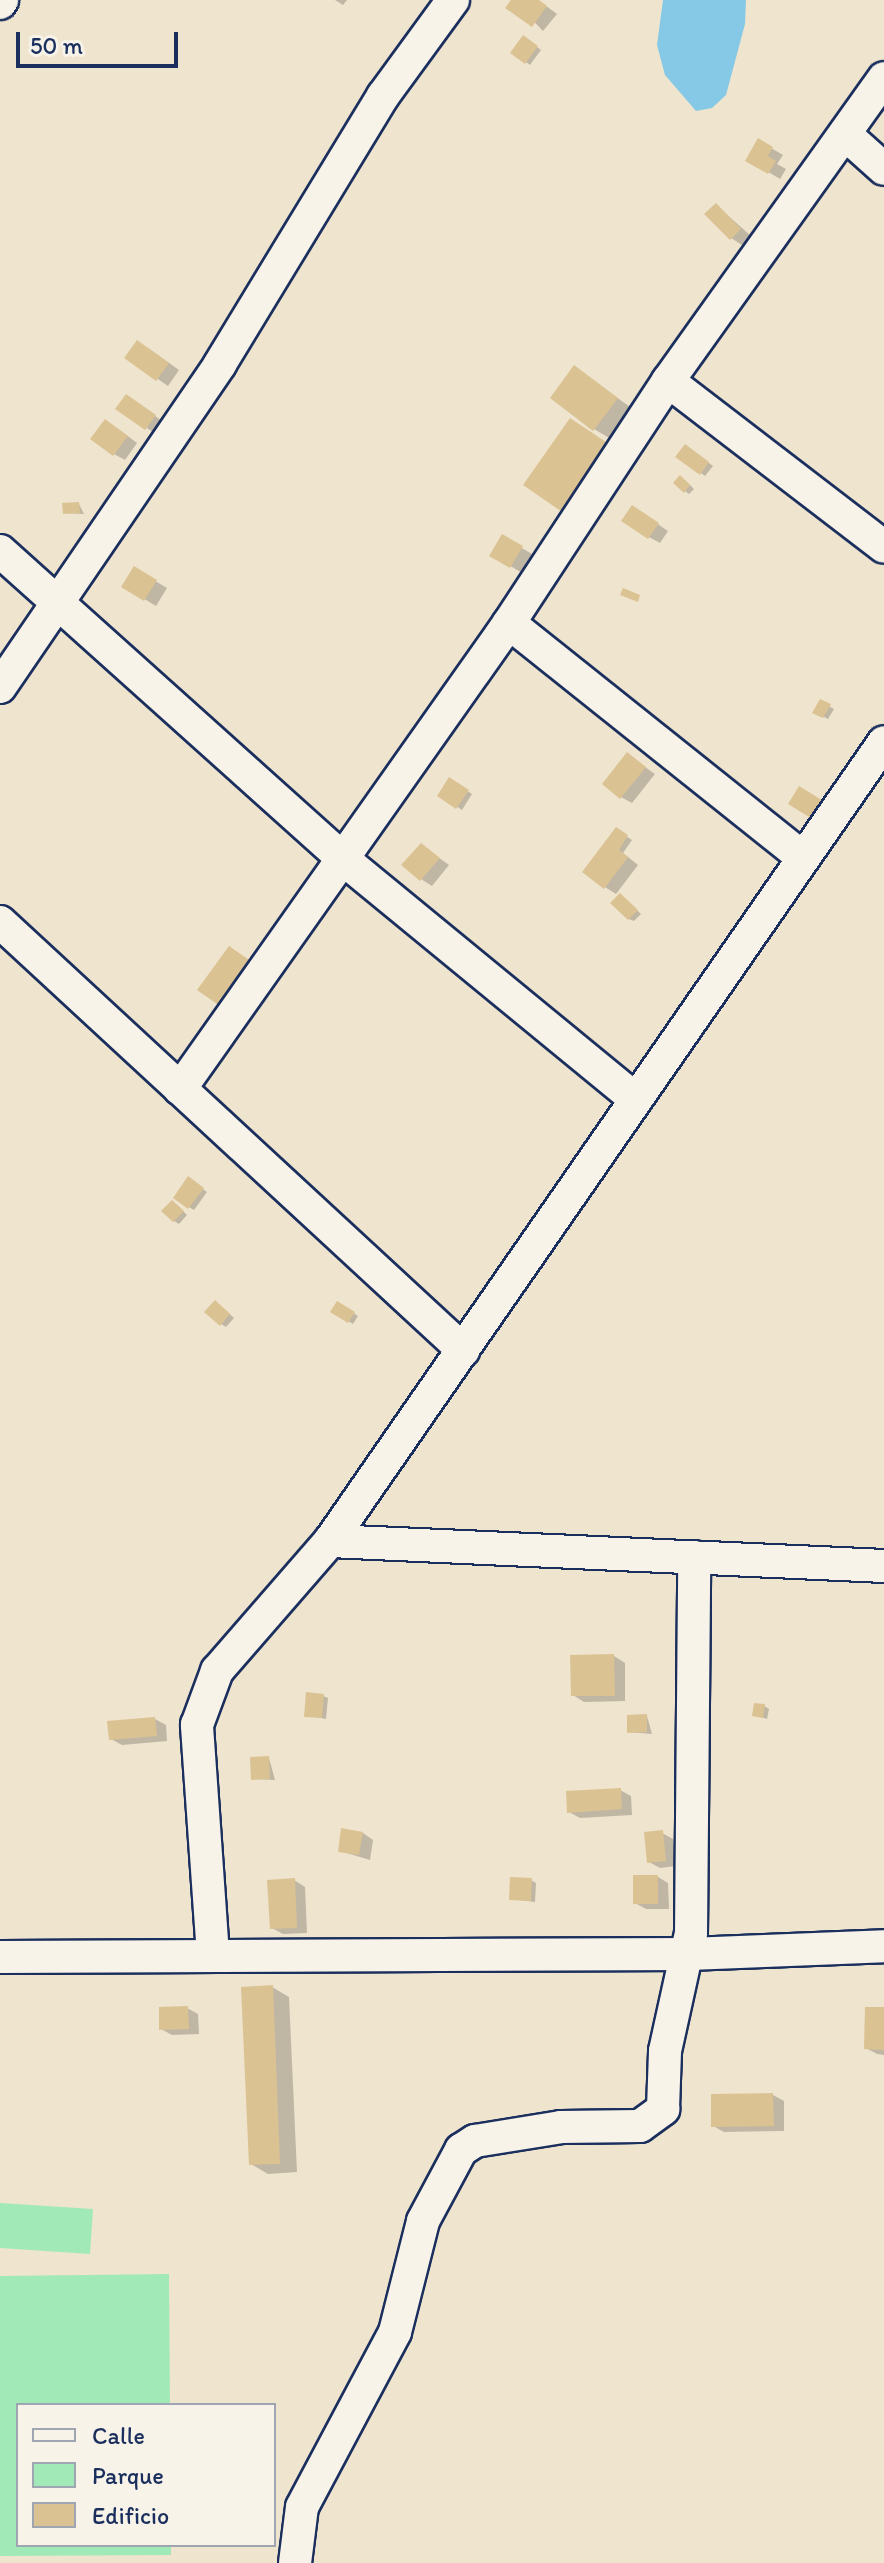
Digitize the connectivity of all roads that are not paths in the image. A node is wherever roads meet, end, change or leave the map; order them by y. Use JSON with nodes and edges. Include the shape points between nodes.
{"nodes":[{"id":1,"x":453,"y":0,"type":"edge"},
{"id":2,"x":884,"y":78,"type":"edge"},
{"id":3,"x":845,"y":134,"type":"junction"},
{"id":4,"x":884,"y":169,"type":"edge"},
{"id":5,"x":668,"y":381,"type":"junction"},
{"id":6,"x":884,"y":547,"type":"edge"},
{"id":7,"x":0,"y":551,"type":"edge"},
{"id":8,"x":57,"y":603,"type":"junction"},
{"id":9,"x":509,"y":623,"type":"junction"},
{"id":10,"x":0,"y":687,"type":"edge"},
{"id":11,"x":884,"y":742,"type":"edge"},
{"id":12,"x":803,"y":858,"type":"junction"},
{"id":13,"x":343,"y":859,"type":"junction"},
{"id":14,"x":0,"y":922,"type":"edge"},
{"id":15,"x":180,"y":1089,"type":"junction"},
{"id":16,"x":636,"y":1100,"type":"junction"},
{"id":17,"x":463,"y":1350,"type":"junction"},
{"id":18,"x":330,"y":1541,"type":"junction"},
{"id":19,"x":694,"y":1557,"type":"junction"},
{"id":20,"x":884,"y":1566,"type":"edge"},
{"id":21,"x":884,"y":1946,"type":"edge"},
{"id":22,"x":689,"y":1954,"type":"junction"},
{"id":23,"x":213,"y":1955,"type":"junction"},
{"id":24,"x":0,"y":1957,"type":"edge"},
{"id":25,"x":295,"y":2563,"type":"edge"}],
"edges":[{"from":1,"to":8,"type":"street","via":[[383,96],[220,364]]},
{"from":2,"to":3,"type":"street"},
{"from":3,"to":4,"type":"street"},
{"from":3,"to":5,"type":"street"},
{"from":5,"to":6,"type":"street"},
{"from":5,"to":9,"type":"street"},
{"from":7,"to":8,"type":"street"},
{"from":8,"to":10,"type":"street"},
{"from":8,"to":13,"type":"street"},
{"from":9,"to":12,"type":"street"},
{"from":9,"to":13,"type":"street"},
{"from":11,"to":12,"type":"street"},
{"from":12,"to":16,"type":"street"},
{"from":13,"to":15,"type":"street"},
{"from":13,"to":16,"type":"street"},
{"from":14,"to":15,"type":"street"},
{"from":15,"to":17,"type":"street"},
{"from":16,"to":17,"type":"street"},
{"from":17,"to":18,"type":"street"},
{"from":18,"to":19,"type":"street"},
{"from":18,"to":23,"type":"street","via":[[217,1671],[206,1693],[197,1725]]},
{"from":19,"to":20,"type":"street"},
{"from":19,"to":22,"type":"street"},
{"from":21,"to":22,"type":"street"},
{"from":22,"to":23,"type":"street"},
{"from":22,"to":25,"type":"street","via":[[665,2051],[663,2109],[655,2119],[640,2126],[561,2127],[475,2141],[453,2160],[423,2221],[395,2332],[302,2507]]},
{"from":23,"to":24,"type":"street"}]}
